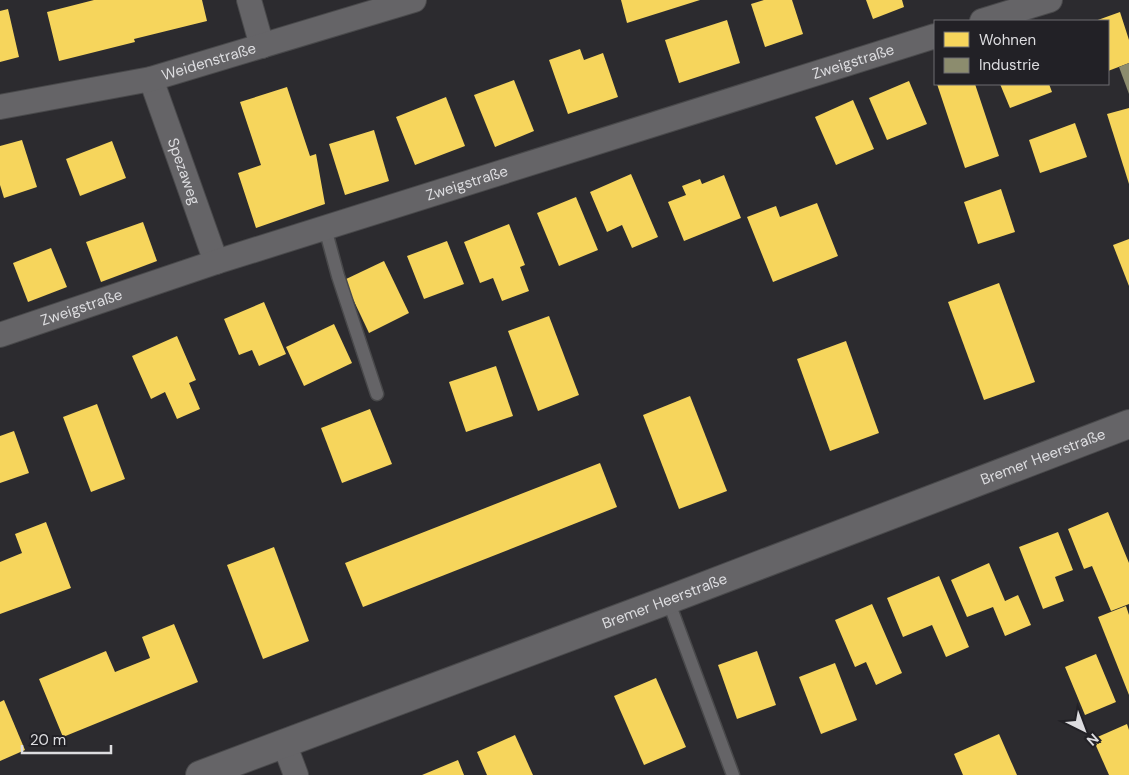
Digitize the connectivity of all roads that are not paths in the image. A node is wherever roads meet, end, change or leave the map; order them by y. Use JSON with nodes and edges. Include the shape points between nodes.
{"nodes":[{"id":1,"x":249,"y":0,"type":"edge"},
{"id":2,"x":414,"y":0,"type":"edge"},
{"id":3,"x":1050,"y":0,"type":"edge"},
{"id":4,"x":985,"y":20,"type":"edge"},
{"id":5,"x":934,"y":36,"type":"edge"},
{"id":6,"x":262,"y":46,"type":"junction"},
{"id":7,"x":151,"y":79,"type":"junction"},
{"id":8,"x":0,"y":108,"type":"edge"},
{"id":9,"x":325,"y":228,"type":"junction"},
{"id":10,"x":216,"y":262,"type":"junction"},
{"id":11,"x":0,"y":335,"type":"edge"},
{"id":12,"x":377,"y":394,"type":"dead end"},
{"id":13,"x":1129,"y":424,"type":"edge"},
{"id":14,"x":668,"y":600,"type":"junction"},
{"id":15,"x":284,"y":743,"type":"junction"},
{"id":16,"x":200,"y":775,"type":"edge"},
{"id":17,"x":296,"y":775,"type":"edge"},
{"id":18,"x":732,"y":775,"type":"edge"}],
"edges":[{"from":1,"to":6,"type":"street"},
{"from":2,"to":6,"type":"street","name":"Weidenstraße"},
{"from":3,"to":4,"type":"street"},
{"from":5,"to":9,"type":"street","name":"Zweigstraße"},
{"from":6,"to":7,"type":"street","name":"Weidenstraße"},
{"from":7,"to":8,"type":"street","name":"Weidenstraße"},
{"from":7,"to":10,"type":"street","name":"Spezaweg"},
{"from":9,"to":10,"type":"street","name":"Zweigstraße"},
{"from":9,"to":12,"type":"lane"},
{"from":10,"to":11,"type":"street","name":"Zweigstraße"},
{"from":13,"to":14,"type":"street","name":"Bremer Heerstraße"},
{"from":14,"to":15,"type":"street","name":"Bremer Heerstraße"},
{"from":14,"to":18,"type":"lane"},
{"from":15,"to":16,"type":"street","name":"Bremer Heerstraße"},
{"from":15,"to":17,"type":"street"}]}
